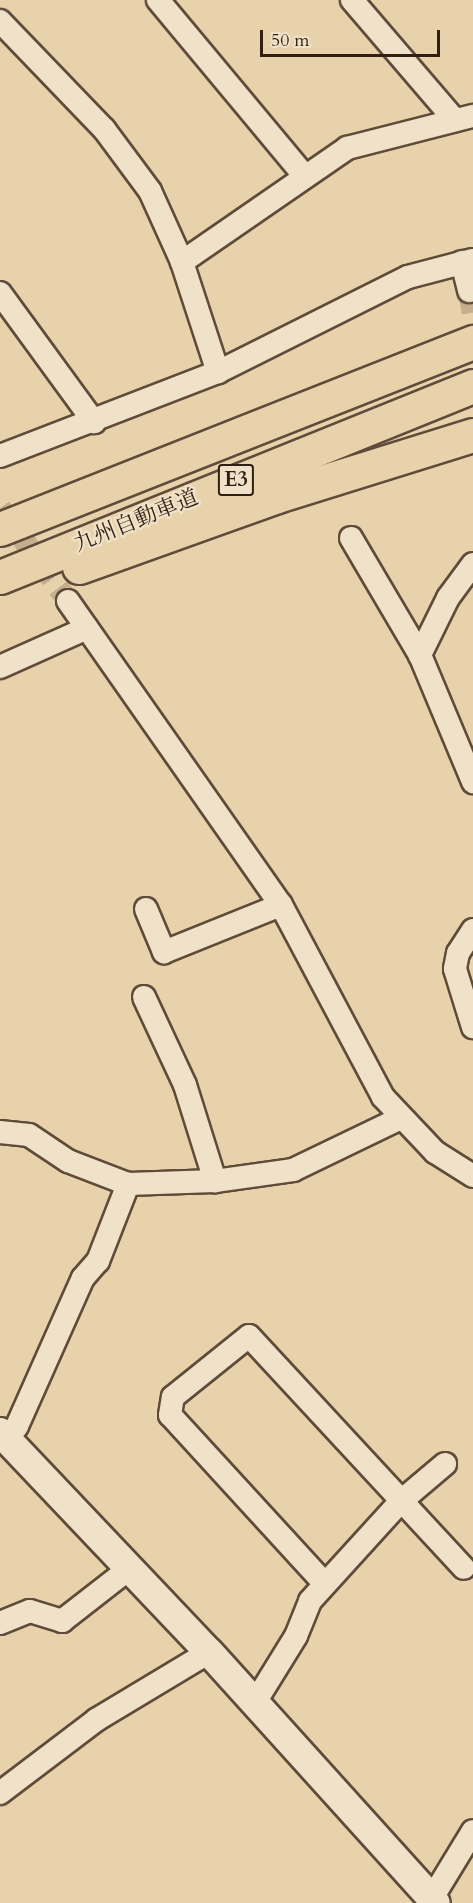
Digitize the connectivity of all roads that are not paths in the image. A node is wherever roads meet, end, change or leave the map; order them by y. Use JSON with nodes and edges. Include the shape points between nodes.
{"nodes":[{"id":1,"x":158,"y":0,"type":"edge"},
{"id":2,"x":352,"y":0,"type":"edge"},
{"id":3,"x":0,"y":21,"type":"edge"},
{"id":4,"x":464,"y":118,"type":"edge"},
{"id":5,"x":304,"y":175,"type":"junction"},
{"id":6,"x":467,"y":261,"type":"edge"},
{"id":7,"x":183,"y":262,"type":"junction"},
{"id":8,"x":469,"y":291,"type":"dead end"},
{"id":9,"x":0,"y":293,"type":"edge"},
{"id":10,"x":473,"y":342,"type":"edge"},
{"id":11,"x":218,"y":372,"type":"junction"},
{"id":12,"x":473,"y":386,"type":"edge"},
{"id":13,"x":94,"y":422,"type":"junction"},
{"id":14,"x":473,"y":435,"type":"edge"},
{"id":15,"x":0,"y":456,"type":"edge"},
{"id":16,"x":0,"y":529,"type":"edge"},
{"id":17,"x":351,"y":538,"type":"dead end"},
{"id":18,"x":473,"y":564,"type":"edge"},
{"id":19,"x":0,"y":577,"type":"edge"},
{"id":20,"x":0,"y":596,"type":"edge"},
{"id":21,"x":68,"y":602,"type":"tunnel mouth"},
{"id":22,"x":87,"y":628,"type":"junction"},
{"id":23,"x":420,"y":655,"type":"junction"},
{"id":24,"x":0,"y":667,"type":"edge"},
{"id":25,"x":473,"y":782,"type":"edge"},
{"id":26,"x":281,"y":905,"type":"junction"},
{"id":27,"x":146,"y":909,"type":"dead end"},
{"id":28,"x":473,"y":930,"type":"edge"},
{"id":29,"x":144,"y":997,"type":"dead end"},
{"id":30,"x":473,"y":1027,"type":"edge"},
{"id":31,"x":401,"y":1118,"type":"junction"},
{"id":32,"x":0,"y":1132,"type":"edge"},
{"id":33,"x":473,"y":1175,"type":"edge"},
{"id":34,"x":215,"y":1181,"type":"junction"},
{"id":35,"x":128,"y":1184,"type":"junction"},
{"id":36,"x":3,"y":1436,"type":"edge"},
{"id":37,"x":445,"y":1464,"type":"dead end"},
{"id":38,"x":400,"y":1502,"type":"junction"},
{"id":39,"x":130,"y":1568,"type":"junction"},
{"id":40,"x":464,"y":1568,"type":"dead end"},
{"id":41,"x":325,"y":1584,"type":"junction"},
{"id":42,"x":0,"y":1623,"type":"edge"},
{"id":43,"x":209,"y":1652,"type":"junction"},
{"id":44,"x":254,"y":1704,"type":"junction"},
{"id":45,"x":0,"y":1793,"type":"edge"},
{"id":46,"x":473,"y":1831,"type":"edge"},
{"id":47,"x":432,"y":1902,"type":"edge"}],
"edges":[{"from":1,"to":5,"type":"street"},
{"from":2,"to":4,"type":"street"},
{"from":3,"to":7,"type":"street","via":[[131,162],[163,216]]},
{"from":4,"to":5,"type":"street","via":[[347,148]]},
{"from":5,"to":7,"type":"street"},
{"from":6,"to":8,"type":"street"},
{"from":6,"to":11,"type":"street","via":[[408,277]]},
{"from":7,"to":11,"type":"street"},
{"from":9,"to":13,"type":"street"},
{"from":10,"to":16,"type":"highway","name":"九州自動車道","number":"E3"},
{"from":11,"to":13,"type":"street"},
{"from":12,"to":19,"type":"highway","name":"九州自動車道","number":"E3"},
{"from":13,"to":15,"type":"street"},
{"from":14,"to":20,"type":"highway","via":[[277,496]]},
{"from":17,"to":23,"type":"street"},
{"from":18,"to":23,"type":"street","via":[[448,598]]},
{"from":21,"to":22,"type":"street"},
{"from":22,"to":24,"type":"street"},
{"from":22,"to":26,"type":"street"},
{"from":23,"to":25,"type":"street"},
{"from":26,"to":27,"type":"street","via":[[164,952]]},
{"from":26,"to":31,"type":"street","via":[[361,1061]]},
{"from":28,"to":30,"type":"street","via":[[458,953],[455,969]]},
{"from":29,"to":34,"type":"street","via":[[185,1085]]},
{"from":31,"to":33,"type":"street","via":[[435,1152]]},
{"from":31,"to":34,"type":"street","via":[[293,1170]]},
{"from":32,"to":35,"type":"street","via":[[29,1135],[68,1161]]},
{"from":34,"to":35,"type":"street"},
{"from":35,"to":36,"type":"street","via":[[98,1261],[83,1278],[17,1426]]},
{"from":36,"to":39,"type":"street"},
{"from":37,"to":38,"type":"street"},
{"from":38,"to":40,"type":"street"},
{"from":38,"to":41,"type":"street"},
{"from":38,"to":41,"type":"street","via":[[249,1336],[173,1397],[170,1414]]},
{"from":39,"to":42,"type":"street","via":[[62,1621],[30,1611]]},
{"from":39,"to":43,"type":"street"},
{"from":41,"to":44,"type":"street","via":[[310,1601],[296,1636]]},
{"from":43,"to":44,"type":"street"},
{"from":43,"to":45,"type":"street","via":[[96,1720]]},
{"from":44,"to":47,"type":"street"},
{"from":46,"to":47,"type":"street"}]}
